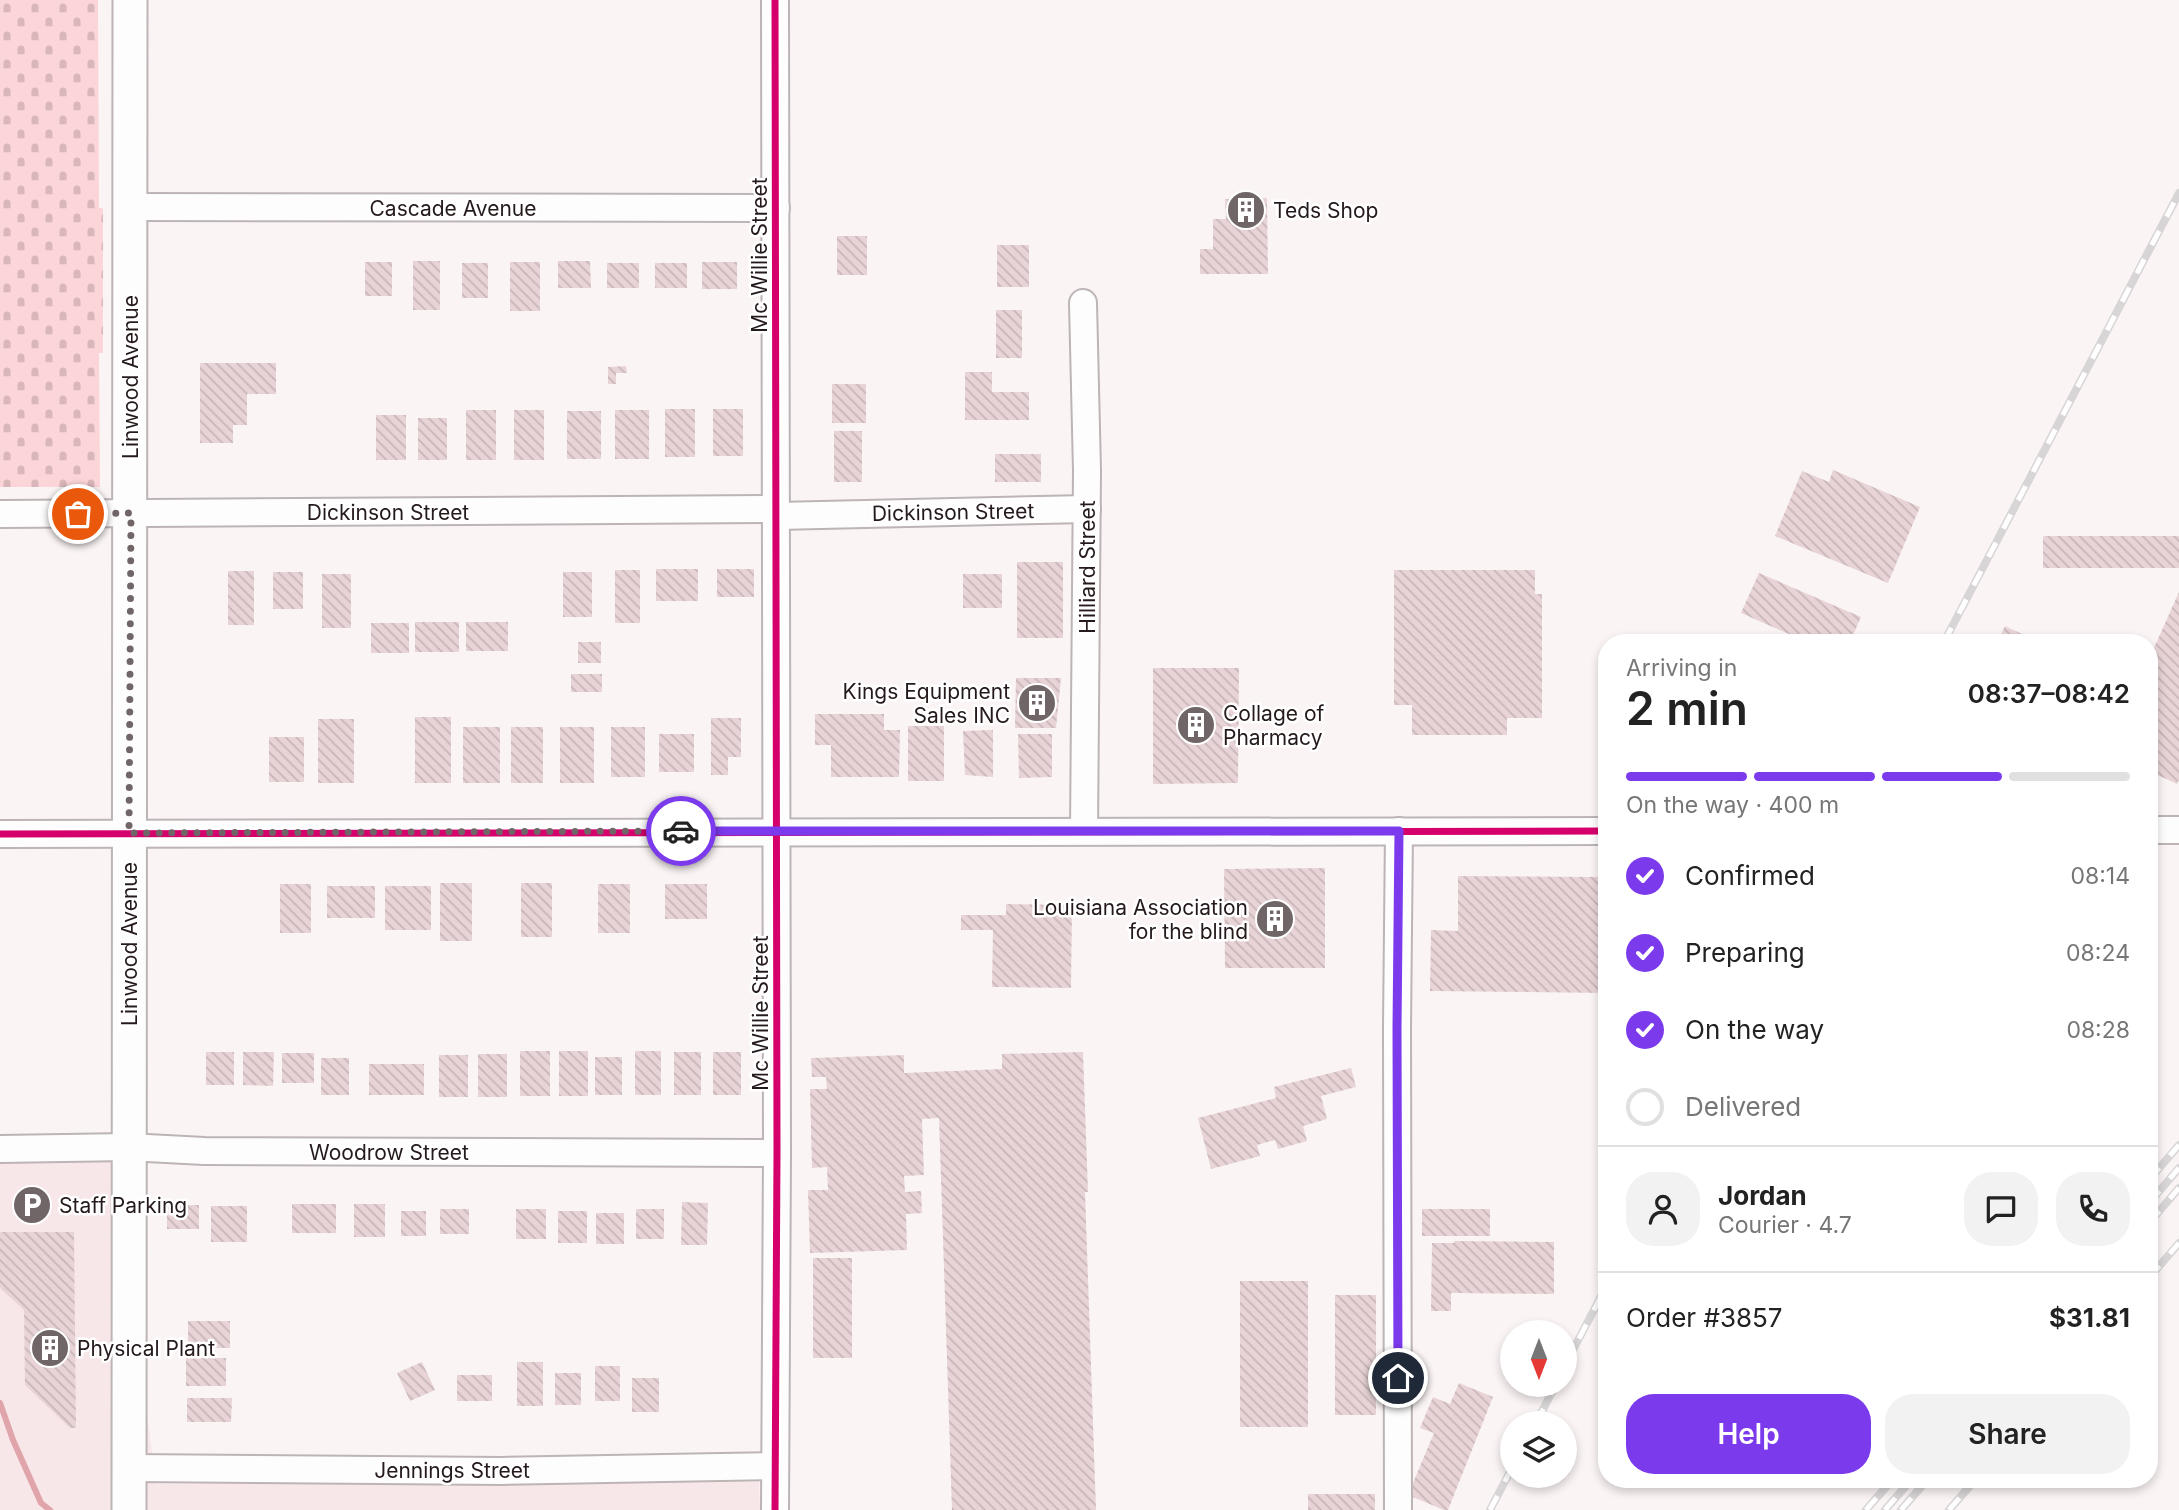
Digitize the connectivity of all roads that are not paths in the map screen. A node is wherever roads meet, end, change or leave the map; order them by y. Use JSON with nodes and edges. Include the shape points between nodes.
{"nodes":[{"id":1,"x":130,"y":0,"type":"edge"},
{"id":2,"x":775,"y":0,"type":"edge"},
{"id":3,"x":130,"y":207,"type":"junction"},
{"id":4,"x":776,"y":208,"type":"junction"},
{"id":5,"x":1083,"y":303,"type":"dead end"},
{"id":6,"x":1087,"y":509,"type":"junction"},
{"id":7,"x":131,"y":513,"type":"junction"},
{"id":8,"x":777,"y":513,"type":"junction"},
{"id":9,"x":0,"y":514,"type":"edge"},
{"id":10,"x":2158,"y":830,"type":"edge"},
{"id":11,"x":2179,"y":830,"type":"edge"},
{"id":12,"x":777,"y":831,"type":"junction"},
{"id":13,"x":1084,"y":831,"type":"junction"},
{"id":14,"x":1399,"y":831,"type":"junction"},
{"id":15,"x":1598,"y":831,"type":"edge"},
{"id":16,"x":129,"y":833,"type":"junction"},
{"id":17,"x":0,"y":834,"type":"edge"},
{"id":18,"x":128,"y":1147,"type":"junction"},
{"id":19,"x":0,"y":1149,"type":"edge"},
{"id":20,"x":777,"y":1153,"type":"junction"},
{"id":21,"x":774,"y":1466,"type":"junction"},
{"id":22,"x":130,"y":1468,"type":"junction"},
{"id":23,"x":130,"y":1510,"type":"edge"},
{"id":24,"x":775,"y":1510,"type":"edge"},
{"id":25,"x":1398,"y":1510,"type":"edge"}],
"edges":[{"from":1,"to":3,"type":"main road","name":"Linwood Avenue"},
{"from":2,"to":4,"type":"street","name":"Mc Willie Street"},
{"from":3,"to":4,"type":"street","name":"Cascade Avenue"},
{"from":3,"to":7,"type":"main road","name":"Linwood Avenue"},
{"from":4,"to":8,"type":"street","name":"Mc Willie Street"},
{"from":5,"to":6,"type":"street","name":"Hilliard Street"},
{"from":6,"to":8,"type":"street","name":"Dickinson Street"},
{"from":6,"to":13,"type":"street","name":"Hilliard Street"},
{"from":7,"to":8,"type":"street","name":"Dickinson Street"},
{"from":7,"to":9,"type":"street","name":"Dickinson Street"},
{"from":7,"to":16,"type":"main road","name":"Linwood Avenue"},
{"from":8,"to":12,"type":"street","name":"Mc Willie Street"},
{"from":10,"to":11,"type":"street"},
{"from":12,"to":13,"type":"street"},
{"from":12,"to":16,"type":"street"},
{"from":12,"to":20,"type":"street","name":"Mc Willie Street"},
{"from":13,"to":14,"type":"street"},
{"from":14,"to":15,"type":"street"},
{"from":14,"to":25,"type":"street"},
{"from":16,"to":17,"type":"street"},
{"from":16,"to":18,"type":"main road","name":"Linwood Avenue"},
{"from":18,"to":19,"type":"street","name":"Woodrow Street"},
{"from":18,"to":20,"type":"street","name":"Woodrow Street"},
{"from":18,"to":22,"type":"main road","name":"Linwood Avenue"},
{"from":20,"to":21,"type":"street","name":"Mc Willie Street"},
{"from":21,"to":22,"type":"street","name":"Jennings Street","via":[[501,1471]]},
{"from":21,"to":24,"type":"street","name":"Mc Willie Street"},
{"from":22,"to":23,"type":"main road","name":"Linwood Avenue"}]}
